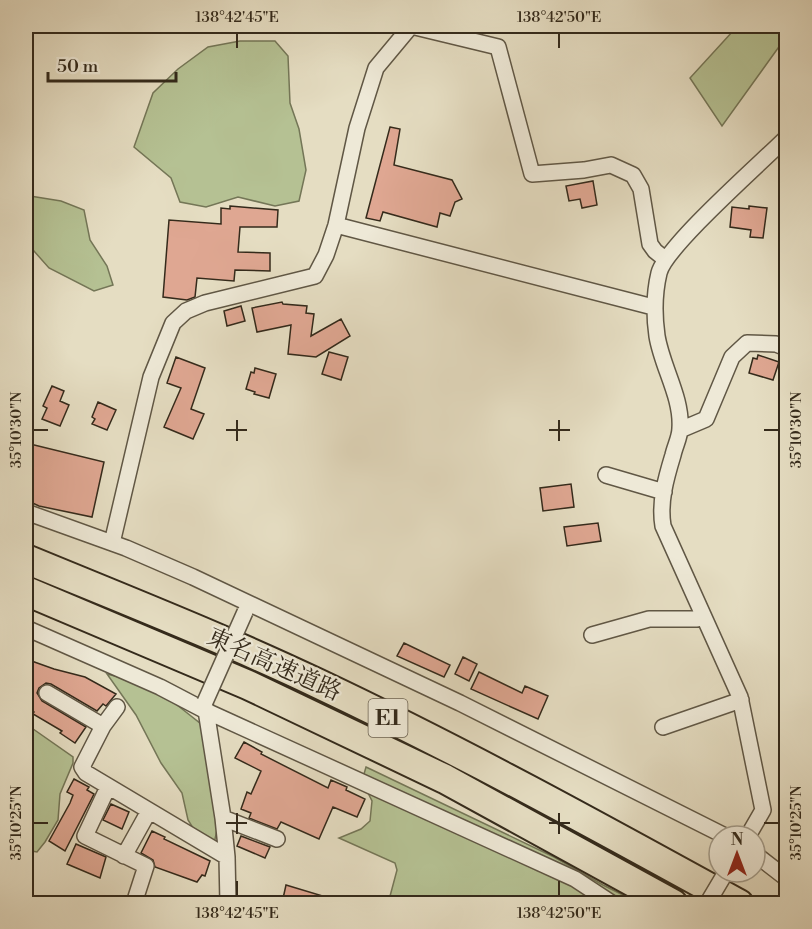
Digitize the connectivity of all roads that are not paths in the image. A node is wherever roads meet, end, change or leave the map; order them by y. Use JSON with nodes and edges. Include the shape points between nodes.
{"nodes":[{"id":1,"x":411,"y":26,"type":"edge"},
{"id":2,"x":786,"y":138,"type":"edge"},
{"id":3,"x":336,"y":225,"type":"junction"},
{"id":4,"x":665,"y":259,"type":"junction"},
{"id":5,"x":653,"y":308,"type":"junction"},
{"id":6,"x":786,"y":348,"type":"edge"},
{"id":7,"x":680,"y":430,"type":"junction"},
{"id":8,"x":606,"y":475,"type":"dead end"},
{"id":9,"x":664,"y":492,"type":"junction"},
{"id":10,"x":26,"y":512,"type":"edge"},
{"id":11,"x":112,"y":543,"type":"junction"},
{"id":12,"x":26,"y":558,"type":"edge"},
{"id":13,"x":26,"y":591,"type":"edge"},
{"id":14,"x":247,"y":608,"type":"junction"},
{"id":15,"x":703,"y":616,"type":"junction"},
{"id":16,"x":26,"y":628,"type":"edge"},
{"id":17,"x":592,"y":635,"type":"dead end"},
{"id":18,"x":47,"y":693,"type":"dead end"},
{"id":19,"x":741,"y":700,"type":"junction"},
{"id":20,"x":205,"y":706,"type":"junction"},
{"id":21,"x":117,"y":707,"type":"dead end"},
{"id":22,"x":103,"y":726,"type":"junction"},
{"id":23,"x":663,"y":727,"type":"dead end"},
{"id":24,"x":108,"y":787,"type":"junction"},
{"id":25,"x":149,"y":811,"type":"junction"},
{"id":26,"x":223,"y":818,"type":"junction"},
{"id":27,"x":755,"y":824,"type":"edge"},
{"id":28,"x":707,"y":827,"type":"edge"},
{"id":29,"x":277,"y":839,"type":"dead end"},
{"id":30,"x":124,"y":856,"type":"junction"},
{"id":31,"x":227,"y":857,"type":"junction"},
{"id":32,"x":767,"y":863,"type":"edge"},
{"id":33,"x":786,"y":878,"type":"edge"},
{"id":34,"x":719,"y":884,"type":"edge"},
{"id":35,"x":136,"y":897,"type":"dead end"},
{"id":36,"x":232,"y":902,"type":"edge"},
{"id":37,"x":613,"y":903,"type":"edge"},
{"id":38,"x":673,"y":903,"type":"edge"},
{"id":39,"x":707,"y":903,"type":"edge"},
{"id":40,"x":739,"y":903,"type":"edge"}],
"edges":[{"from":1,"to":3,"type":"street","via":[[376,68],[357,128]]},
{"from":1,"to":4,"type":"street","via":[[498,47],[532,174],[611,165],[633,175],[641,189],[650,244]]},
{"from":2,"to":4,"type":"street"},
{"from":3,"to":5,"type":"street"},
{"from":3,"to":11,"type":"street","via":[[315,276],[206,303],[186,310],[173,323],[151,377]]},
{"from":4,"to":5,"type":"street"},
{"from":5,"to":7,"type":"street","via":[[658,341],[679,409]]},
{"from":6,"to":7,"type":"street","via":[[747,343],[732,357],[706,419]]},
{"from":7,"to":9,"type":"street"},
{"from":8,"to":9,"type":"street"},
{"from":9,"to":15,"type":"street","via":[[663,526]]},
{"from":10,"to":11,"type":"street"},
{"from":11,"to":14,"type":"street","via":[[193,578]]},
{"from":12,"to":40,"type":"highway","name":"東名高速道路","number":"E1","via":[[317,682],[500,773]]},
{"from":13,"to":38,"type":"highway","name":"東名高速道路","number":"E1","via":[[248,686],[445,779]]},
{"from":14,"to":20,"type":"street","bridge":true},
{"from":14,"to":28,"type":"street","via":[[460,703]]},
{"from":15,"to":17,"type":"street","via":[[649,619]]},
{"from":15,"to":19,"type":"street"},
{"from":16,"to":20,"type":"street"},
{"from":18,"to":22,"type":"street"},
{"from":19,"to":23,"type":"street"},
{"from":19,"to":27,"type":"street","via":[[763,810]]},
{"from":20,"to":26,"type":"street"},
{"from":20,"to":37,"type":"street","via":[[575,879]]},
{"from":21,"to":22,"type":"street"},
{"from":22,"to":24,"type":"street","via":[[82,767]]},
{"from":24,"to":25,"type":"street"},
{"from":24,"to":30,"type":"street","via":[[85,836]]},
{"from":25,"to":30,"type":"street"},
{"from":25,"to":31,"type":"street"},
{"from":26,"to":29,"type":"street"},
{"from":26,"to":31,"type":"street"},
{"from":30,"to":35,"type":"street","via":[[146,866]]},
{"from":31,"to":36,"type":"street"},
{"from":32,"to":33,"type":"street"},
{"from":34,"to":39,"type":"street","bridge":true}]}
